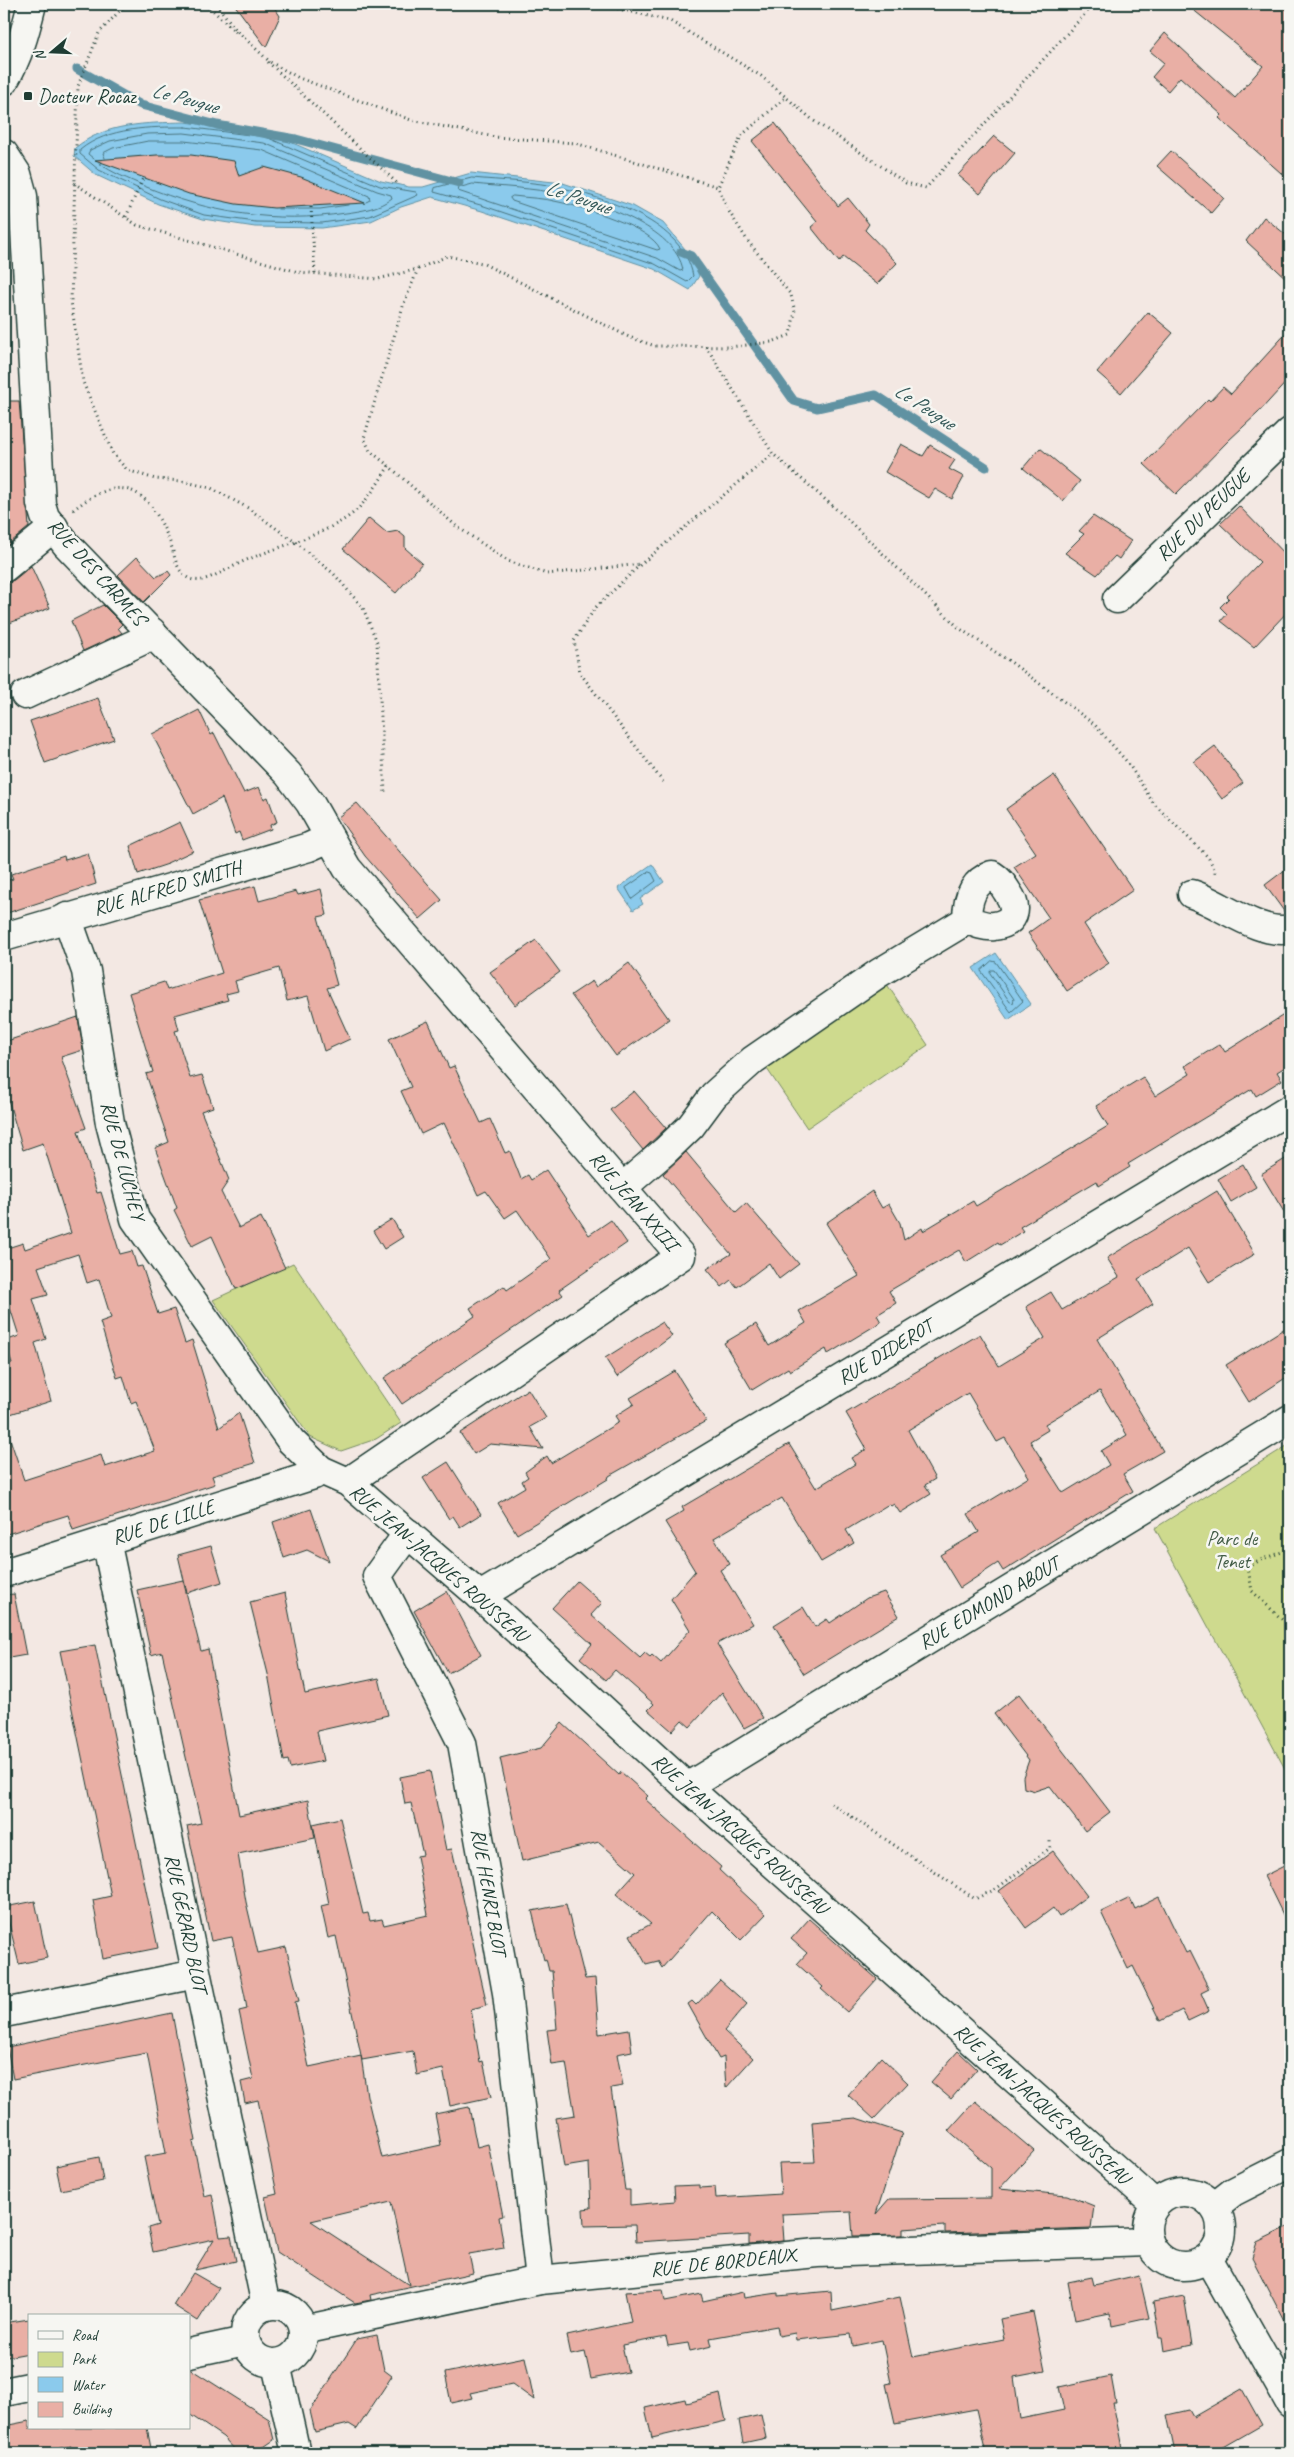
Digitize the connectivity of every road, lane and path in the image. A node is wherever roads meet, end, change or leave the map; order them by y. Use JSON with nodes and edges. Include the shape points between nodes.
{"nodes":[{"id":1,"x":32,"y":4,"type":"edge"},
{"id":2,"x":126,"y":4,"type":"edge"},
{"id":3,"x":206,"y":4,"type":"edge"},
{"id":4,"x":216,"y":4,"type":"edge"},
{"id":5,"x":598,"y":4,"type":"edge"},
{"id":6,"x":1094,"y":4,"type":"edge"},
{"id":7,"x":4,"y":81,"type":"edge"},
{"id":8,"x":786,"y":97,"type":"junction"},
{"id":9,"x":4,"y":154,"type":"edge"},
{"id":10,"x":144,"y":178,"type":"dead end"},
{"id":11,"x":74,"y":183,"type":"junction"},
{"id":12,"x":399,"y":185,"type":"dead end"},
{"id":13,"x":718,"y":187,"type":"junction"},
{"id":14,"x":311,"y":207,"type":"dead end"},
{"id":15,"x":126,"y":217,"type":"junction"},
{"id":16,"x":418,"y":269,"type":"junction"},
{"id":17,"x":315,"y":273,"type":"junction"},
{"id":18,"x":706,"y":346,"type":"junction"},
{"id":19,"x":1290,"y":432,"type":"edge"},
{"id":20,"x":773,"y":454,"type":"junction"},
{"id":21,"x":389,"y":466,"type":"junction"},
{"id":22,"x":54,"y":527,"type":"junction"},
{"id":23,"x":295,"y":542,"type":"junction"},
{"id":24,"x":641,"y":564,"type":"junction"},
{"id":25,"x":4,"y":568,"type":"edge"},
{"id":26,"x":1117,"y":599,"type":"dead end"},
{"id":27,"x":152,"y":632,"type":"junction"},
{"id":28,"x":25,"y":695,"type":"dead end"},
{"id":29,"x":663,"y":782,"type":"dead end"},
{"id":30,"x":385,"y":793,"type":"dead end"},
{"id":31,"x":329,"y":838,"type":"junction"},
{"id":32,"x":1200,"y":896,"type":"joint"},
{"id":33,"x":66,"y":917,"type":"junction"},
{"id":34,"x":967,"y":920,"type":"dead end"},
{"id":35,"x":1290,"y":929,"type":"edge"},
{"id":36,"x":4,"y":937,"type":"edge"},
{"id":37,"x":1290,"y":1109,"type":"edge"},
{"id":38,"x":623,"y":1187,"type":"junction"},
{"id":39,"x":1290,"y":1419,"type":"edge"},
{"id":40,"x":321,"y":1470,"type":"junction"},
{"id":41,"x":348,"y":1482,"type":"junction"},
{"id":42,"x":408,"y":1533,"type":"junction"},
{"id":43,"x":106,"y":1540,"type":"junction"},
{"id":44,"x":1290,"y":1549,"type":"edge"},
{"id":45,"x":4,"y":1573,"type":"edge"},
{"id":46,"x":480,"y":1596,"type":"junction"},
{"id":47,"x":1290,"y":1627,"type":"edge"},
{"id":48,"x":687,"y":1787,"type":"junction"},
{"id":49,"x":831,"y":1803,"type":"dead end"},
{"id":50,"x":1050,"y":1838,"type":"dead end"},
{"id":51,"x":196,"y":1974,"type":"junction"},
{"id":52,"x":4,"y":2013,"type":"edge"},
{"id":53,"x":1290,"y":2163,"type":"edge"},
{"id":54,"x":1155,"y":2204,"type":"junction"},
{"id":55,"x":1214,"y":2207,"type":"junction"},
{"id":56,"x":1149,"y":2242,"type":"junction"},
{"id":57,"x":1208,"y":2258,"type":"junction"},
{"id":58,"x":540,"y":2280,"type":"junction"},
{"id":59,"x":266,"y":2306,"type":"junction"},
{"id":60,"x":303,"y":2330,"type":"junction"},
{"id":61,"x":245,"y":2341,"type":"junction"},
{"id":62,"x":190,"y":2353,"type":"edge"},
{"id":63,"x":276,"y":2364,"type":"junction"},
{"id":64,"x":28,"y":2386,"type":"edge"},
{"id":65,"x":4,"y":2392,"type":"edge"},
{"id":66,"x":1290,"y":2403,"type":"edge"},
{"id":67,"x":296,"y":2453,"type":"edge"}],
"edges":[{"from":1,"to":7,"type":"street","via":[[23,40]]},
{"from":2,"to":11,"type":"path","via":[[98,33],[78,86]]},
{"from":3,"to":12,"type":"path"},
{"from":4,"to":13,"type":"path","via":[[237,31],[270,62],[299,78],[411,120],[495,136],[575,143]]},
{"from":5,"to":8,"type":"path","via":[[670,21],[762,76]]},
{"from":6,"to":8,"type":"path","via":[[926,188],[906,183],[814,121]]},
{"from":8,"to":13,"type":"path","via":[[741,136]]},
{"from":9,"to":22,"type":"street","name":"RUE DES CARMES","via":[[17,174],[23,196],[41,504]]},
{"from":10,"to":15,"type":"path"},
{"from":11,"to":15,"type":"path"},
{"from":11,"to":23,"type":"path","via":[[71,301],[76,340],[83,382],[114,454],[127,470],[155,479],[211,488],[248,508]]},
{"from":13,"to":18,"type":"path","via":[[747,240],[791,295],[795,312],[790,335],[772,342]]},
{"from":14,"to":17,"type":"path"},
{"from":15,"to":17,"type":"path","via":[[147,227],[298,272]]},
{"from":16,"to":17,"type":"path","via":[[378,279]]},
{"from":16,"to":18,"type":"path","via":[[447,256],[482,263],[629,337],[655,346]]},
{"from":16,"to":21,"type":"path","via":[[403,306],[364,438],[370,451]]},
{"from":18,"to":20,"type":"path"},
{"from":19,"to":26,"type":"street","name":"RUE DU PEUGUE"},
{"from":20,"to":24,"type":"path"},
{"from":20,"to":32,"type":"path","via":[[844,516],[958,628],[1012,663],[1094,724],[1128,763],[1154,804],[1208,857],[1215,870],[1214,888]]},
{"from":21,"to":23,"type":"path","via":[[371,494],[351,514]]},
{"from":21,"to":24,"type":"path","via":[[456,526],[508,561],[548,574]]},
{"from":22,"to":23,"type":"path","via":[[97,494],[130,488],[154,512],[180,572],[189,579],[200,581],[254,556]]},
{"from":22,"to":25,"type":"street"},
{"from":22,"to":27,"type":"street","name":"RUE DES CARMES","via":[[66,544]]},
{"from":23,"to":30,"type":"path","via":[[334,574],[363,608],[377,642]]},
{"from":24,"to":29,"type":"path","via":[[595,608],[574,641],[580,673]]},
{"from":27,"to":28,"type":"street","via":[[132,645]]},
{"from":27,"to":31,"type":"street","name":"RUE DES CARMES","via":[[288,774],[310,803]]},
{"from":31,"to":33,"type":"street","name":"RUE ALFRED SMITH","via":[[310,847]]},
{"from":31,"to":38,"type":"street","name":"RUE JEAN XXIII","via":[[347,868]]},
{"from":32,"to":35,"type":"street","via":[[1233,914],[1273,929]]},
{"from":33,"to":36,"type":"street","name":"RUE ALFRED SMITH"},
{"from":33,"to":40,"type":"street","name":"RUE DE LUCHEY","via":[[86,971],[110,1123],[135,1219],[291,1441]]},
{"from":34,"to":38,"type":"street","via":[[879,973],[752,1060],[714,1095],[691,1126]]},
{"from":37,"to":46,"type":"street","name":"RUE DIDEROT"},
{"from":38,"to":41,"type":"street","name":"RUE JEAN XXIII","via":[[682,1256]]},
{"from":39,"to":48,"type":"street","name":"RUE EDMOND ABOUT"},
{"from":40,"to":41,"type":"street","name":"RUE JEAN-JACQUES ROUSSEAU"},
{"from":40,"to":43,"type":"street","name":"RUE DE LILLE","via":[[314,1475]]},
{"from":41,"to":42,"type":"street","name":"RUE JEAN-JACQUES ROUSSEAU"},
{"from":42,"to":46,"type":"street","name":"RUE JEAN-JACQUES ROUSSEAU"},
{"from":42,"to":58,"type":"street","name":"RUE HENRI BLOT","via":[[377,1576],[462,1743],[507,1993]]},
{"from":43,"to":45,"type":"street","name":"RUE DE LILLE"},
{"from":43,"to":51,"type":"street","name":"RUE GÉRARD BLOT"},
{"from":44,"to":47,"type":"path","via":[[1248,1568],[1252,1592]]},
{"from":46,"to":48,"type":"street","name":"RUE JEAN-JACQUES ROUSSEAU"},
{"from":48,"to":54,"type":"street","name":"RUE JEAN-JACQUES ROUSSEAU"},
{"from":49,"to":50,"type":"path","via":[[975,1899],[996,1889],[1050,1848]]},
{"from":51,"to":52,"type":"street"},
{"from":51,"to":59,"type":"street","name":"RUE GÉRARD BLOT"},
{"from":53,"to":55,"type":"street","via":[[1233,2192]]},
{"from":54,"to":55,"type":"street","via":[[1169,2195],[1185,2191],[1201,2196]]},
{"from":54,"to":56,"type":"street","via":[[1148,2216]]},
{"from":55,"to":57,"type":"street","via":[[1220,2219],[1221,2233],[1217,2247]]},
{"from":56,"to":57,"type":"street","via":[[1156,2254],[1168,2263],[1182,2267]]},
{"from":56,"to":58,"type":"street","name":"RUE DE BORDEAUX","via":[[816,2253]]},
{"from":57,"to":66,"type":"street"},
{"from":58,"to":60,"type":"street","name":"RUE DE BORDEAUX"},
{"from":59,"to":60,"type":"street","via":[[276,2305],[294,2313]]},
{"from":59,"to":61,"type":"street","via":[[251,2315],[244,2332]]},
{"from":60,"to":63,"type":"street","via":[[303,2340],[294,2356]]},
{"from":61,"to":62,"type":"street"},
{"from":61,"to":63,"type":"street","via":[[253,2356]]},
{"from":63,"to":67,"type":"street"},
{"from":64,"to":65,"type":"street"}]}
